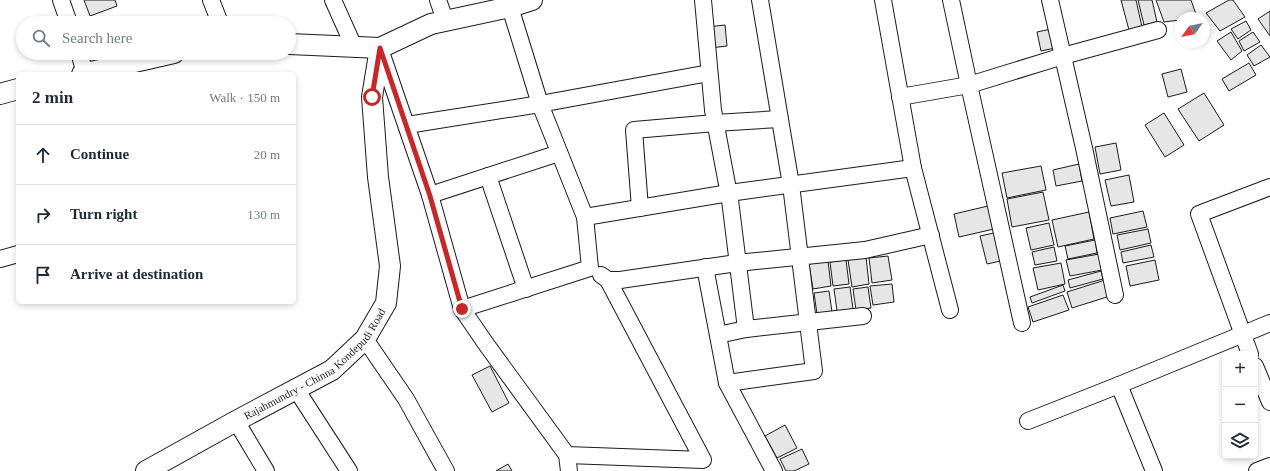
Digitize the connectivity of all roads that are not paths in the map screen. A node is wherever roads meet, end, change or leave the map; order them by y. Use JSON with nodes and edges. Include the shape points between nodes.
{"nodes":[{"id":1,"x":61,"y":0,"type":"edge"},
{"id":2,"x":211,"y":0,"type":"edge"},
{"id":3,"x":332,"y":0,"type":"edge"},
{"id":4,"x":438,"y":0,"type":"edge"},
{"id":5,"x":532,"y":0,"type":"edge"},
{"id":6,"x":703,"y":0,"type":"edge"},
{"id":7,"x":760,"y":0,"type":"edge"},
{"id":8,"x":883,"y":0,"type":"edge"},
{"id":9,"x":951,"y":0,"type":"edge"},
{"id":10,"x":1050,"y":0,"type":"edge"},
{"id":11,"x":510,"y":7,"type":"junction"},
{"id":12,"x":67,"y":16,"type":"edge"},
{"id":13,"x":217,"y":16,"type":"edge"},
{"id":14,"x":446,"y":20,"type":"junction"},
{"id":15,"x":1158,"y":30,"type":"dead end"},
{"id":16,"x":296,"y":44,"type":"edge"},
{"id":17,"x":354,"y":47,"type":"junction"},
{"id":18,"x":380,"y":48,"type":"junction"},
{"id":19,"x":1063,"y":56,"type":"junction"},
{"id":20,"x":80,"y":60,"type":"edge"},
{"id":21,"x":144,"y":60,"type":"edge"},
{"id":22,"x":83,"y":72,"type":"edge"},
{"id":23,"x":92,"y":72,"type":"edge"},
{"id":24,"x":709,"y":73,"type":"junction"},
{"id":25,"x":969,"y":85,"type":"junction"},
{"id":26,"x":16,"y":90,"type":"edge"},
{"id":27,"x":0,"y":94,"type":"edge"},
{"id":28,"x":900,"y":96,"type":"junction"},
{"id":29,"x":540,"y":104,"type":"junction"},
{"id":30,"x":779,"y":118,"type":"junction"},
{"id":31,"x":714,"y":123,"type":"junction"},
{"id":32,"x":407,"y":125,"type":"junction"},
{"id":33,"x":559,"y":153,"type":"junction"},
{"id":34,"x":913,"y":168,"type":"junction"},
{"id":35,"x":488,"y":176,"type":"junction"},
{"id":36,"x":791,"y":185,"type":"junction"},
{"id":37,"x":1270,"y":187,"type":"edge"},
{"id":38,"x":729,"y":194,"type":"junction"},
{"id":39,"x":430,"y":196,"type":"junction"},
{"id":40,"x":640,"y":208,"type":"junction"},
{"id":41,"x":585,"y":217,"type":"junction"},
{"id":42,"x":931,"y":235,"type":"junction"},
{"id":43,"x":16,"y":255,"type":"edge"},
{"id":44,"x":800,"y":257,"type":"junction"},
{"id":45,"x":0,"y":259,"type":"edge"},
{"id":46,"x":737,"y":263,"type":"junction"},
{"id":47,"x":705,"y":267,"type":"junction"},
{"id":48,"x":590,"y":268,"type":"junction"},
{"id":49,"x":608,"y":280,"type":"junction"},
{"id":50,"x":526,"y":289,"type":"junction"},
{"id":51,"x":1115,"y":295,"type":"dead end"},
{"id":52,"x":462,"y":309,"type":"junction"},
{"id":53,"x":950,"y":310,"type":"dead end"},
{"id":54,"x":863,"y":316,"type":"dead end"},
{"id":55,"x":808,"y":323,"type":"junction"},
{"id":56,"x":1022,"y":323,"type":"dead end"},
{"id":57,"x":1270,"y":323,"type":"edge"},
{"id":58,"x":746,"y":329,"type":"junction"},
{"id":59,"x":718,"y":335,"type":"junction"},
{"id":60,"x":1242,"y":335,"type":"junction"},
{"id":61,"x":366,"y":339,"type":"junction"},
{"id":62,"x":1249,"y":351,"type":"edge"},
{"id":63,"x":1258,"y":373,"type":"edge"},
{"id":64,"x":727,"y":383,"type":"junction"},
{"id":65,"x":1119,"y":385,"type":"junction"},
{"id":66,"x":296,"y":389,"type":"junction"},
{"id":67,"x":1270,"y":402,"type":"edge"},
{"id":68,"x":236,"y":421,"type":"junction"},
{"id":69,"x":1028,"y":421,"type":"dead end"},
{"id":70,"x":567,"y":455,"type":"junction"},
{"id":71,"x":1270,"y":466,"type":"edge"},
{"id":72,"x":146,"y":471,"type":"edge"},
{"id":73,"x":266,"y":471,"type":"edge"},
{"id":74,"x":349,"y":471,"type":"edge"},
{"id":75,"x":446,"y":471,"type":"edge"},
{"id":76,"x":569,"y":471,"type":"edge"},
{"id":77,"x":774,"y":471,"type":"edge"},
{"id":78,"x":1154,"y":471,"type":"edge"},
{"id":79,"x":1257,"y":471,"type":"edge"}],
"edges":[{"from":1,"to":12,"type":"street"},
{"from":2,"to":13,"type":"street"},
{"from":3,"to":17,"type":"street"},
{"from":4,"to":14,"type":"street"},
{"from":5,"to":11,"type":"main road"},
{"from":6,"to":24,"type":"street"},
{"from":7,"to":30,"type":"street"},
{"from":8,"to":28,"type":"street"},
{"from":9,"to":25,"type":"street"},
{"from":10,"to":19,"type":"street"},
{"from":11,"to":14,"type":"main road"},
{"from":11,"to":29,"type":"street"},
{"from":14,"to":18,"type":"main road","via":[[431,24]]},
{"from":15,"to":19,"type":"street"},
{"from":16,"to":17,"type":"main road"},
{"from":17,"to":18,"type":"main road"},
{"from":18,"to":32,"type":"street"},
{"from":18,"to":61,"type":"main road","name":"Rajahmundry - Chinna Kondepudi Road","via":[[372,97],[378,177],[390,266],[386,303]]},
{"from":19,"to":25,"type":"street"},
{"from":19,"to":51,"type":"street"},
{"from":20,"to":22,"type":"street"},
{"from":21,"to":23,"type":"main road"},
{"from":24,"to":29,"type":"street"},
{"from":24,"to":31,"type":"street"},
{"from":25,"to":28,"type":"street"},
{"from":25,"to":56,"type":"street"},
{"from":26,"to":27,"type":"main road"},
{"from":28,"to":34,"type":"street"},
{"from":29,"to":32,"type":"street"},
{"from":29,"to":33,"type":"street"},
{"from":30,"to":31,"type":"street"},
{"from":30,"to":36,"type":"street"},
{"from":31,"to":38,"type":"street"},
{"from":31,"to":40,"type":"street","via":[[634,130]]},
{"from":32,"to":39,"type":"street"},
{"from":33,"to":35,"type":"street"},
{"from":33,"to":41,"type":"street"},
{"from":34,"to":36,"type":"street"},
{"from":34,"to":42,"type":"street"},
{"from":35,"to":39,"type":"street"},
{"from":35,"to":50,"type":"street"},
{"from":36,"to":38,"type":"street"},
{"from":36,"to":44,"type":"street"},
{"from":37,"to":60,"type":"street","via":[[1199,214]]},
{"from":38,"to":40,"type":"street"},
{"from":38,"to":46,"type":"street"},
{"from":39,"to":52,"type":"street"},
{"from":40,"to":41,"type":"street"},
{"from":41,"to":48,"type":"street"},
{"from":42,"to":44,"type":"street","via":[[864,250]]},
{"from":42,"to":53,"type":"street"},
{"from":43,"to":45,"type":"street"},
{"from":44,"to":46,"type":"street"},
{"from":44,"to":55,"type":"street"},
{"from":46,"to":47,"type":"street"},
{"from":46,"to":58,"type":"street"},
{"from":47,"to":49,"type":"street"},
{"from":47,"to":59,"type":"street"},
{"from":48,"to":49,"type":"street"},
{"from":48,"to":50,"type":"street"},
{"from":49,"to":70,"type":"street","via":[[703,460]]},
{"from":50,"to":52,"type":"street"},
{"from":52,"to":70,"type":"street"},
{"from":54,"to":55,"type":"street"},
{"from":55,"to":58,"type":"street"},
{"from":55,"to":64,"type":"street","via":[[814,371]]},
{"from":57,"to":60,"type":"street"},
{"from":58,"to":59,"type":"street"},
{"from":59,"to":64,"type":"street"},
{"from":60,"to":62,"type":"street"},
{"from":60,"to":65,"type":"street"},
{"from":61,"to":66,"type":"main road","name":"Rajahmundry - Chinna Kondepudi Road","via":[[332,370]]},
{"from":61,"to":75,"type":"street","via":[[406,399]]},
{"from":63,"to":67,"type":"street"},
{"from":64,"to":77,"type":"street"},
{"from":65,"to":69,"type":"street"},
{"from":65,"to":78,"type":"street"},
{"from":66,"to":68,"type":"main road","name":"Rajahmundry - Chinna Kondepudi Road"},
{"from":66,"to":74,"type":"street"},
{"from":68,"to":72,"type":"main road","name":"Rajahmundry - Chinna Kondepudi Road"},
{"from":68,"to":73,"type":"street"},
{"from":70,"to":76,"type":"street"},
{"from":71,"to":79,"type":"street"}]}
